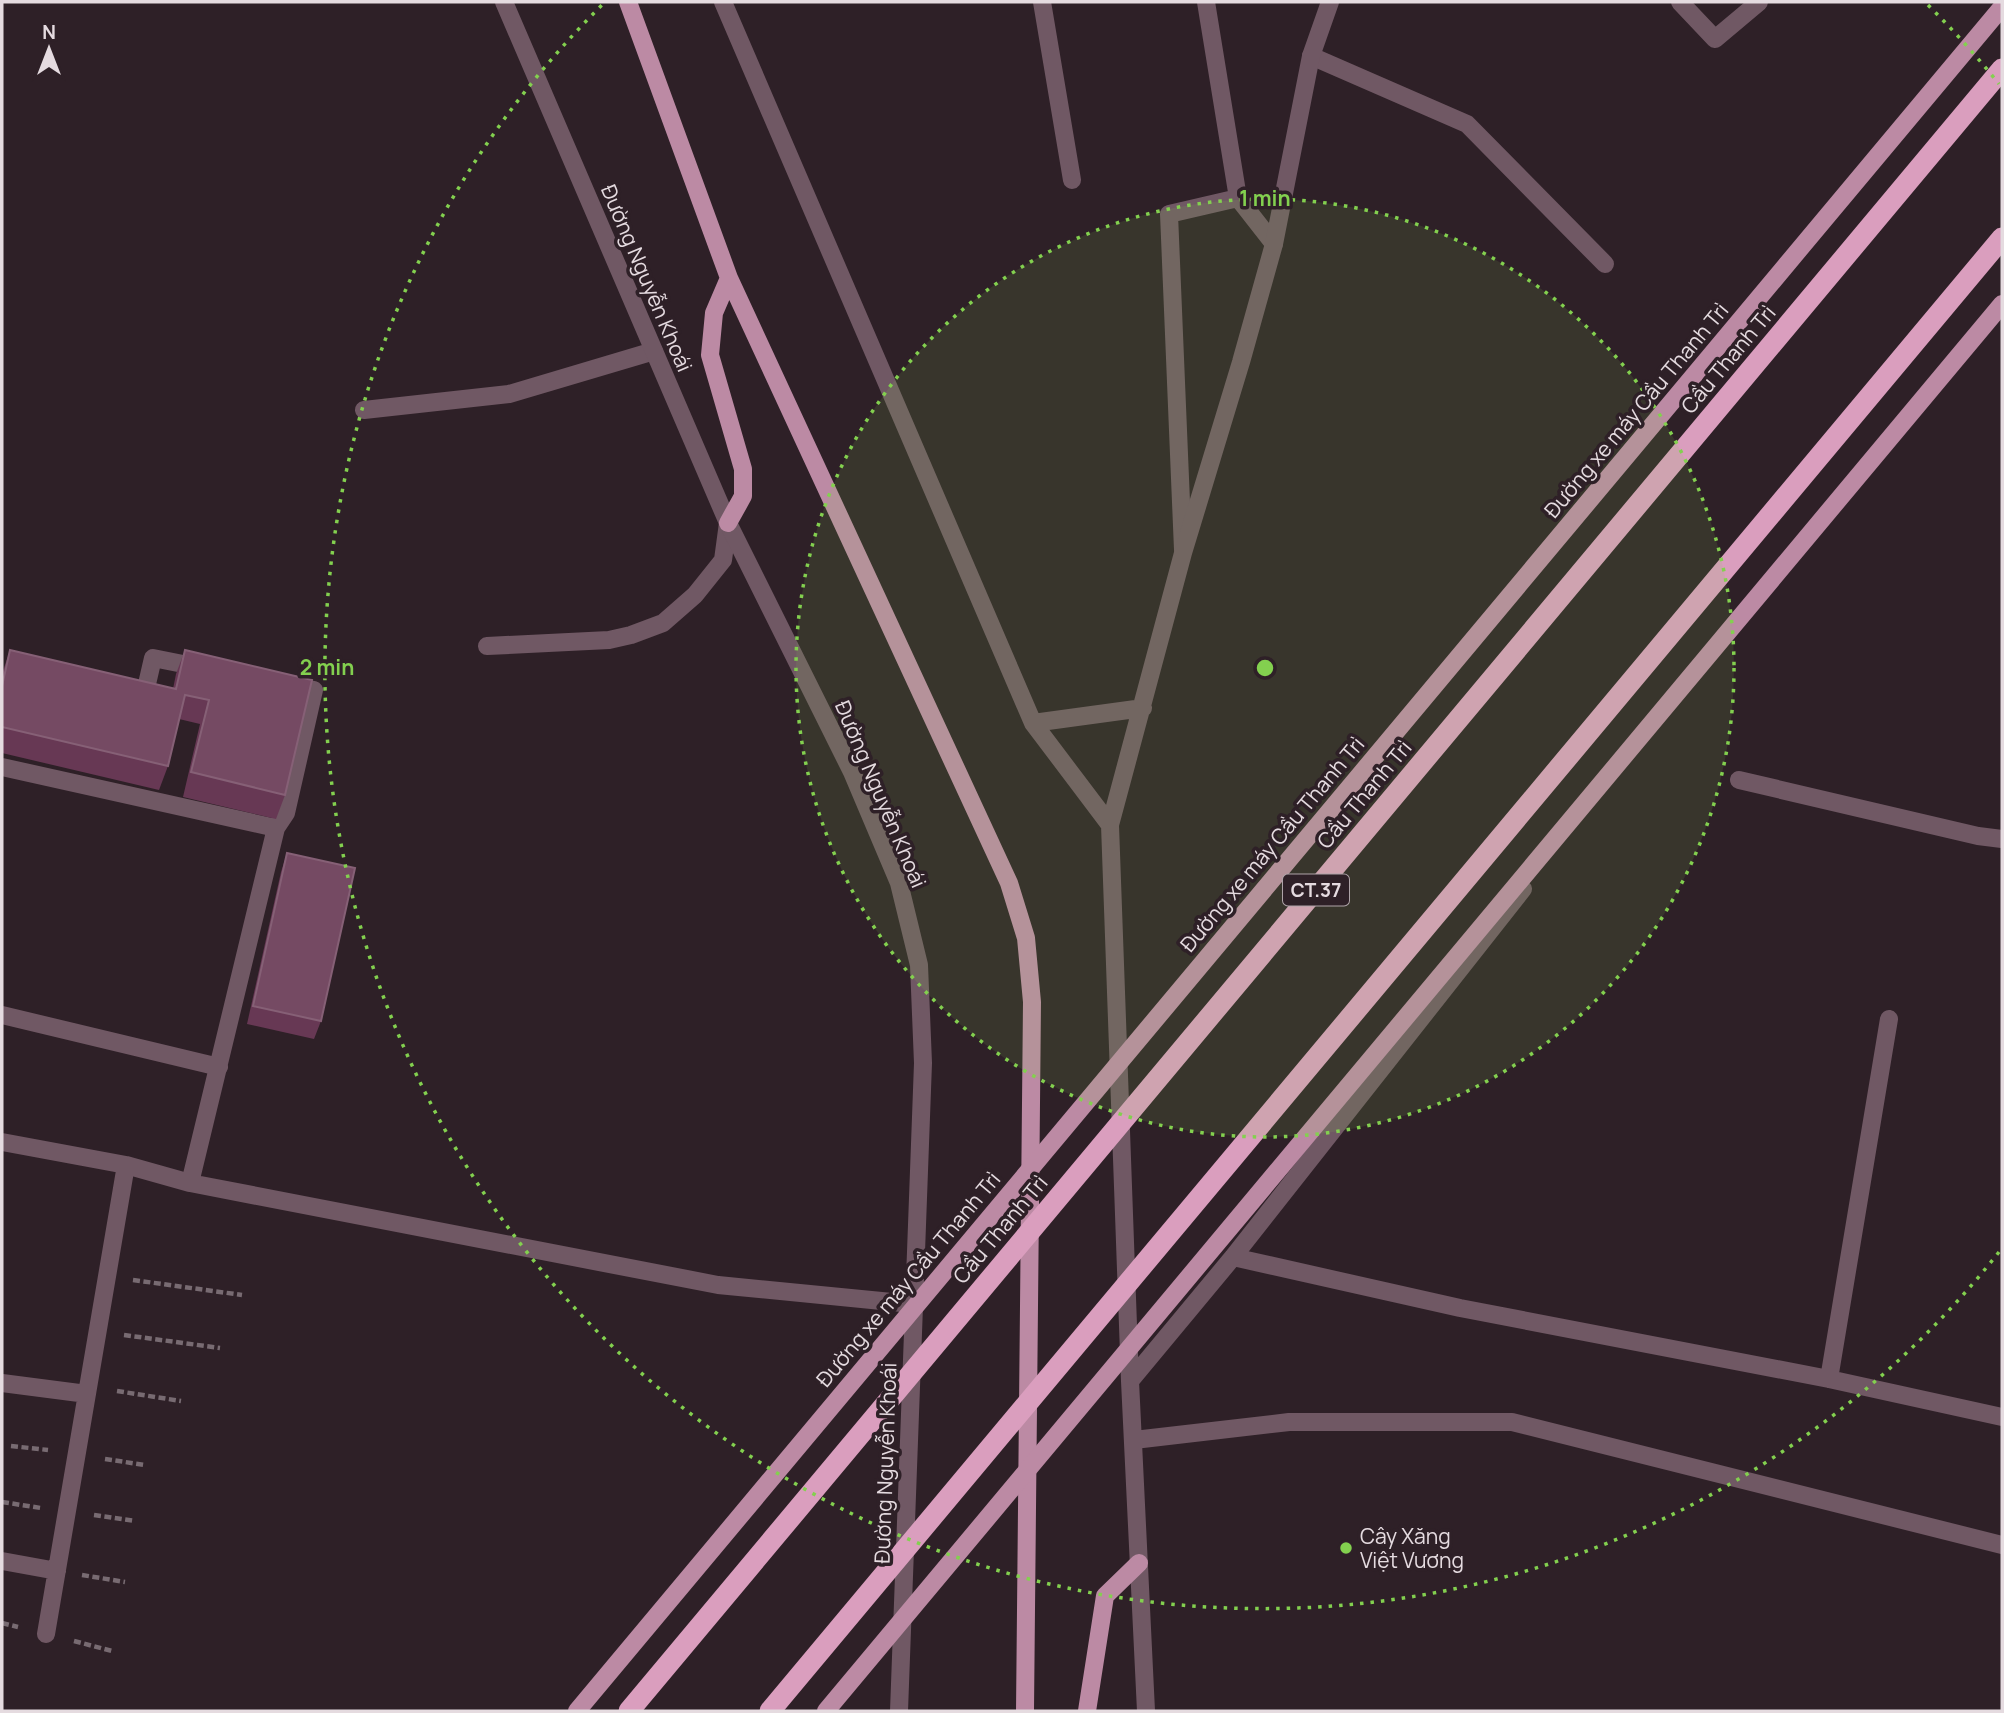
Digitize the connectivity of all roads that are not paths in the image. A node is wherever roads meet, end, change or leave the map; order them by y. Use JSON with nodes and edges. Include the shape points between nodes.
{"nodes":[{"id":1,"x":504,"y":2,"type":"edge"},
{"id":2,"x":628,"y":2,"type":"edge"},
{"id":3,"x":723,"y":2,"type":"edge"},
{"id":4,"x":1042,"y":2,"type":"edge"},
{"id":5,"x":1206,"y":2,"type":"edge"},
{"id":6,"x":1330,"y":2,"type":"edge"},
{"id":7,"x":1680,"y":2,"type":"edge"},
{"id":8,"x":1759,"y":2,"type":"edge"},
{"id":9,"x":2002,"y":7,"type":"edge"},
{"id":10,"x":1311,"y":56,"type":"junction"},
{"id":11,"x":2002,"y":69,"type":"edge"},
{"id":12,"x":1072,"y":180,"type":"dead end"},
{"id":13,"x":1238,"y":198,"type":"junction"},
{"id":14,"x":2002,"y":238,"type":"edge"},
{"id":15,"x":1274,"y":244,"type":"junction"},
{"id":16,"x":1605,"y":264,"type":"dead end"},
{"id":17,"x":729,"y":278,"type":"junction"},
{"id":18,"x":2002,"y":304,"type":"edge"},
{"id":19,"x":2002,"y":311,"type":"edge"},
{"id":20,"x":654,"y":351,"type":"junction"},
{"id":21,"x":364,"y":410,"type":"dead end"},
{"id":22,"x":728,"y":523,"type":"junction"},
{"id":23,"x":1183,"y":553,"type":"junction"},
{"id":24,"x":487,"y":646,"type":"dead end"},
{"id":25,"x":220,"y":671,"type":"edge"},
{"id":26,"x":274,"y":682,"type":"edge"},
{"id":27,"x":118,"y":691,"type":"edge"},
{"id":28,"x":1143,"y":708,"type":"junction"},
{"id":29,"x":1033,"y":723,"type":"junction"},
{"id":30,"x":2,"y":767,"type":"edge"},
{"id":31,"x":1739,"y":780,"type":"dead end"},
{"id":32,"x":1110,"y":824,"type":"junction"},
{"id":33,"x":276,"y":828,"type":"junction"},
{"id":34,"x":2002,"y":839,"type":"edge"},
{"id":35,"x":2,"y":1015,"type":"edge"},
{"id":36,"x":1889,"y":1018,"type":"dead end"},
{"id":37,"x":219,"y":1067,"type":"junction"},
{"id":38,"x":2,"y":1142,"type":"edge"},
{"id":39,"x":127,"y":1165,"type":"junction"},
{"id":40,"x":191,"y":1183,"type":"junction"},
{"id":41,"x":1233,"y":1257,"type":"junction"},
{"id":42,"x":914,"y":1298,"type":"junction"},
{"id":43,"x":1829,"y":1379,"type":"junction"},
{"id":44,"x":1130,"y":1381,"type":"junction"},
{"id":45,"x":2,"y":1383,"type":"edge"},
{"id":46,"x":88,"y":1390,"type":"junction"},
{"id":47,"x":2002,"y":1414,"type":"edge"},
{"id":48,"x":1134,"y":1440,"type":"junction"},
{"id":49,"x":2002,"y":1545,"type":"edge"},
{"id":50,"x":2,"y":1561,"type":"edge"},
{"id":51,"x":1139,"y":1563,"type":"junction"},
{"id":52,"x":57,"y":1571,"type":"junction"},
{"id":53,"x":46,"y":1634,"type":"road end"},
{"id":54,"x":577,"y":1711,"type":"edge"},
{"id":55,"x":629,"y":1711,"type":"edge"},
{"id":56,"x":771,"y":1711,"type":"edge"},
{"id":57,"x":825,"y":1711,"type":"edge"},
{"id":58,"x":899,"y":1711,"type":"edge"},
{"id":59,"x":1025,"y":1711,"type":"edge"},
{"id":60,"x":1087,"y":1711,"type":"edge"},
{"id":61,"x":1146,"y":1711,"type":"edge"}],
"edges":[{"from":1,"to":20,"type":"street","name":"Đường Nguyễn Khoái"},
{"from":2,"to":17,"type":"main road"},
{"from":3,"to":29,"type":"street"},
{"from":4,"to":12,"type":"street"},
{"from":5,"to":13,"type":"street"},
{"from":6,"to":10,"type":"street"},
{"from":7,"to":8,"type":"street","via":[[1716,38]]},
{"from":9,"to":54,"type":"main road","name":"Đường xe máy Cầu Thanh Trì","bridge":true},
{"from":10,"to":15,"type":"street"},
{"from":10,"to":16,"type":"street","via":[[1467,124]]},
{"from":11,"to":55,"type":"highway","name":"Cầu Thanh Trì","number":"CT.37","bridge":true},
{"from":13,"to":15,"type":"street"},
{"from":13,"to":23,"type":"street","via":[[1169,214]]},
{"from":14,"to":56,"type":"highway","bridge":true},
{"from":15,"to":23,"type":"street"},
{"from":17,"to":22,"type":"main road","via":[[714,313],[710,355],[743,469],[743,496]]},
{"from":17,"to":59,"type":"main road","via":[[1009,883],[1026,938],[1032,1016]]},
{"from":18,"to":57,"type":"main road","bridge":true},
{"from":19,"to":41,"type":"street","via":[[1650,730]]},
{"from":20,"to":21,"type":"street","via":[[509,394]]},
{"from":20,"to":22,"type":"street","name":"Đường Nguyễn Khoái"},
{"from":22,"to":24,"type":"street","via":[[723,560],[695,595],[663,623],[609,640]]},
{"from":22,"to":42,"type":"street","name":"Đường Nguyễn Khoái","via":[[852,772],[899,883],[919,965],[922,1063]]},
{"from":23,"to":28,"type":"street"},
{"from":25,"to":27,"type":"street","via":[[153,658],[144,697]]},
{"from":26,"to":33,"type":"street","via":[[314,690],[286,813]]},
{"from":28,"to":29,"type":"street"},
{"from":28,"to":32,"type":"street"},
{"from":29,"to":32,"type":"street"},
{"from":30,"to":33,"type":"street"},
{"from":31,"to":34,"type":"street"},
{"from":32,"to":44,"type":"street"},
{"from":33,"to":37,"type":"street"},
{"from":35,"to":37,"type":"street"},
{"from":36,"to":43,"type":"street"},
{"from":37,"to":40,"type":"street"},
{"from":38,"to":39,"type":"street"},
{"from":39,"to":40,"type":"street"},
{"from":39,"to":46,"type":"street"},
{"from":40,"to":42,"type":"street","via":[[718,1285],[902,1303]]},
{"from":41,"to":43,"type":"street","via":[[1460,1308]]},
{"from":41,"to":44,"type":"street"},
{"from":42,"to":58,"type":"street","name":"Đường Nguyễn Khoái"},
{"from":43,"to":47,"type":"street"},
{"from":44,"to":48,"type":"street"},
{"from":45,"to":46,"type":"street"},
{"from":46,"to":52,"type":"street"},
{"from":48,"to":49,"type":"street","via":[[1289,1422],[1512,1422]]},
{"from":48,"to":51,"type":"street"},
{"from":50,"to":52,"type":"street"},
{"from":51,"to":60,"type":"main road","via":[[1105,1595]]},
{"from":51,"to":61,"type":"street"},
{"from":52,"to":53,"type":"street"}]}
